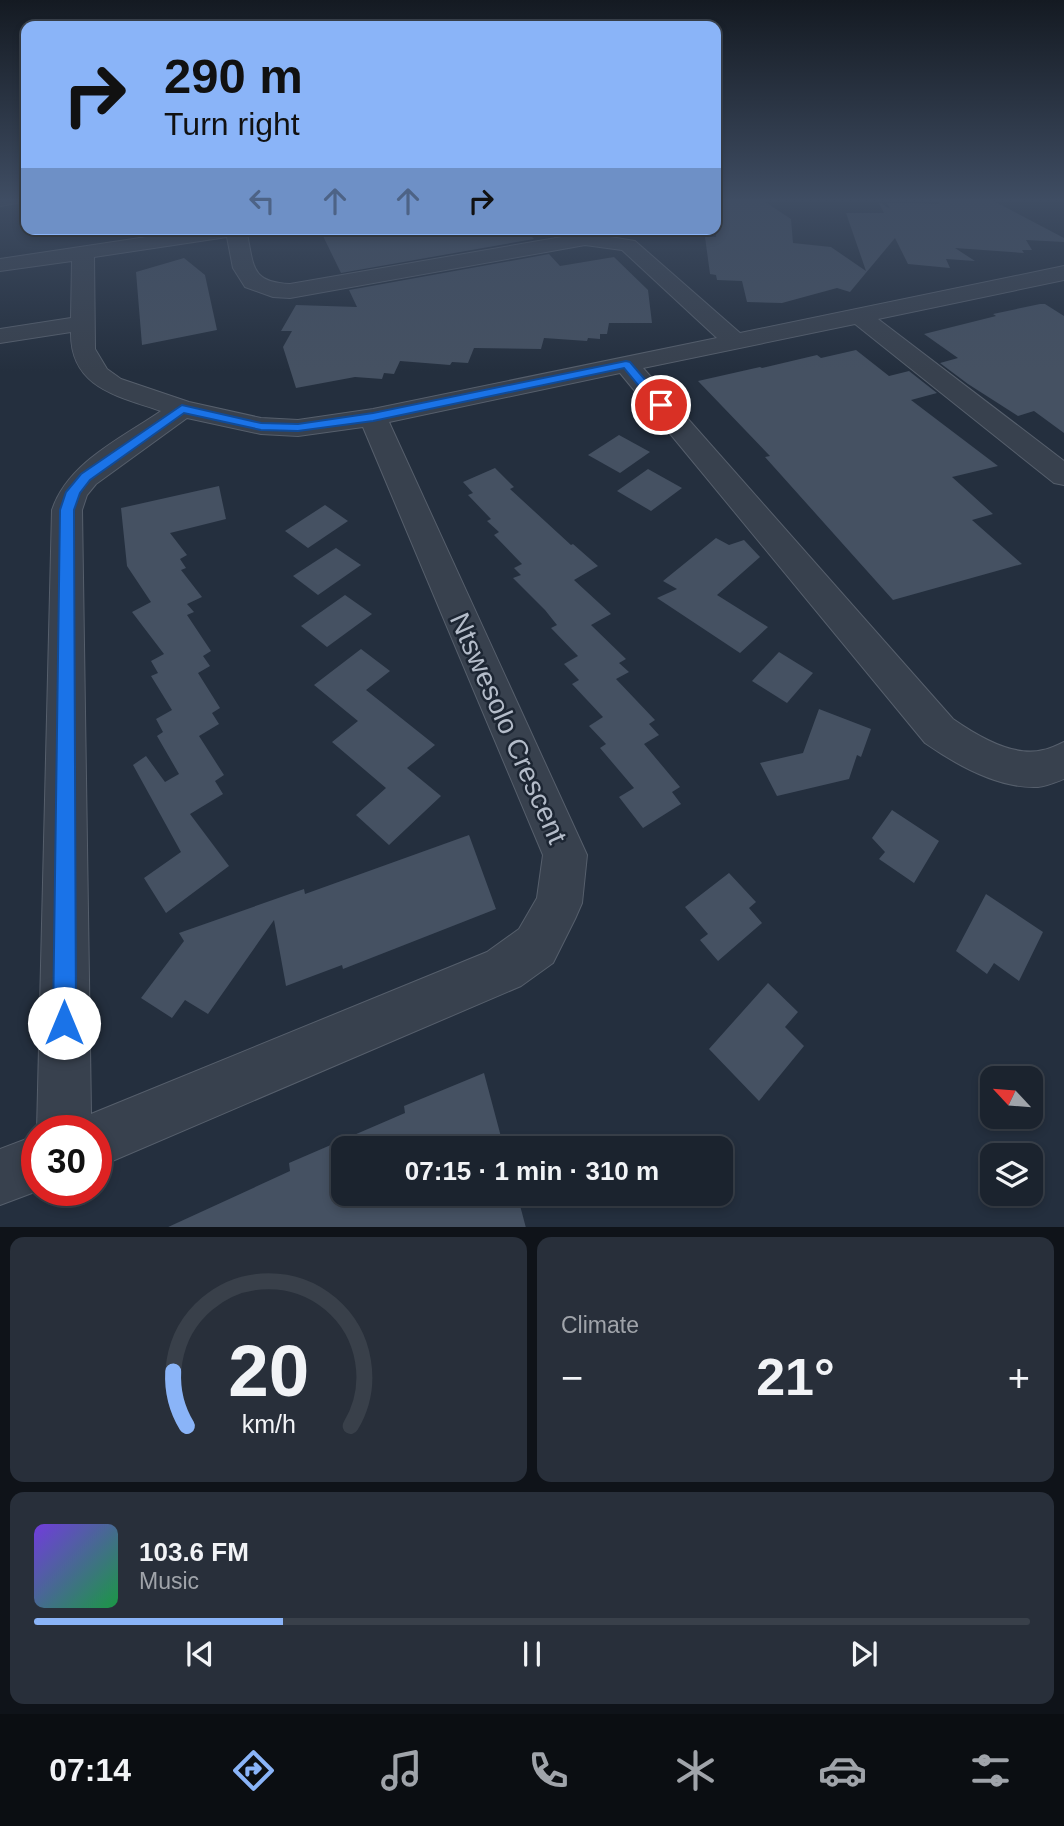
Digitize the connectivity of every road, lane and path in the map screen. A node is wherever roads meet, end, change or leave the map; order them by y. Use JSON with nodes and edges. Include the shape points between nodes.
{"nodes":[{"id":1,"x":60,"y":256,"type":"edge"},
{"id":2,"x":83,"y":256,"type":"edge"},
{"id":3,"x":242,"y":256,"type":"edge"},
{"id":4,"x":485,"y":256,"type":"edge"},
{"id":5,"x":640,"y":256,"type":"edge"},
{"id":6,"x":0,"y":265,"type":"edge"},
{"id":7,"x":1058,"y":280,"type":"edge"},
{"id":8,"x":860,"y":316,"type":"junction"},
{"id":9,"x":82,"y":323,"type":"junction"},
{"id":10,"x":0,"y":336,"type":"edge"},
{"id":11,"x":733,"y":340,"type":"junction"},
{"id":12,"x":626,"y":364,"type":"junction"},
{"id":13,"x":182,"y":408,"type":"junction"},
{"id":14,"x":373,"y":417,"type":"junction"},
{"id":15,"x":1064,"y":476,"type":"edge"},
{"id":16,"x":1064,"y":760,"type":"edge"},
{"id":17,"x":64,"y":1115,"type":"edge"},
{"id":18,"x":112,"y":1133,"type":"edge"},
{"id":19,"x":21,"y":1169,"type":"edge"},
{"id":20,"x":0,"y":1177,"type":"edge"}],
"edges":[{"from":1,"to":6,"type":"street"},
{"from":2,"to":9,"type":"street"},
{"from":3,"to":4,"type":"street","via":[[248,280],[271,291]]},
{"from":5,"to":11,"type":"street"},
{"from":7,"to":8,"type":"street"},
{"from":8,"to":11,"type":"street"},
{"from":8,"to":15,"type":"street"},
{"from":9,"to":10,"type":"street"},
{"from":9,"to":13,"type":"street","via":[[83,349],[97,374],[112,385]]},
{"from":11,"to":12,"type":"street"},
{"from":12,"to":14,"type":"street"},
{"from":12,"to":16,"type":"street","via":[[939,731],[1014,767],[1040,770]]},
{"from":13,"to":14,"type":"street","via":[[278,428]]},
{"from":13,"to":17,"type":"street","via":[[86,477],[73,492],[67,510]]},
{"from":14,"to":18,"type":"street","name":"Ntswesolo Crescent","via":[[565,855],[559,903],[536,946],[505,968]]},
{"from":19,"to":20,"type":"street"}]}
